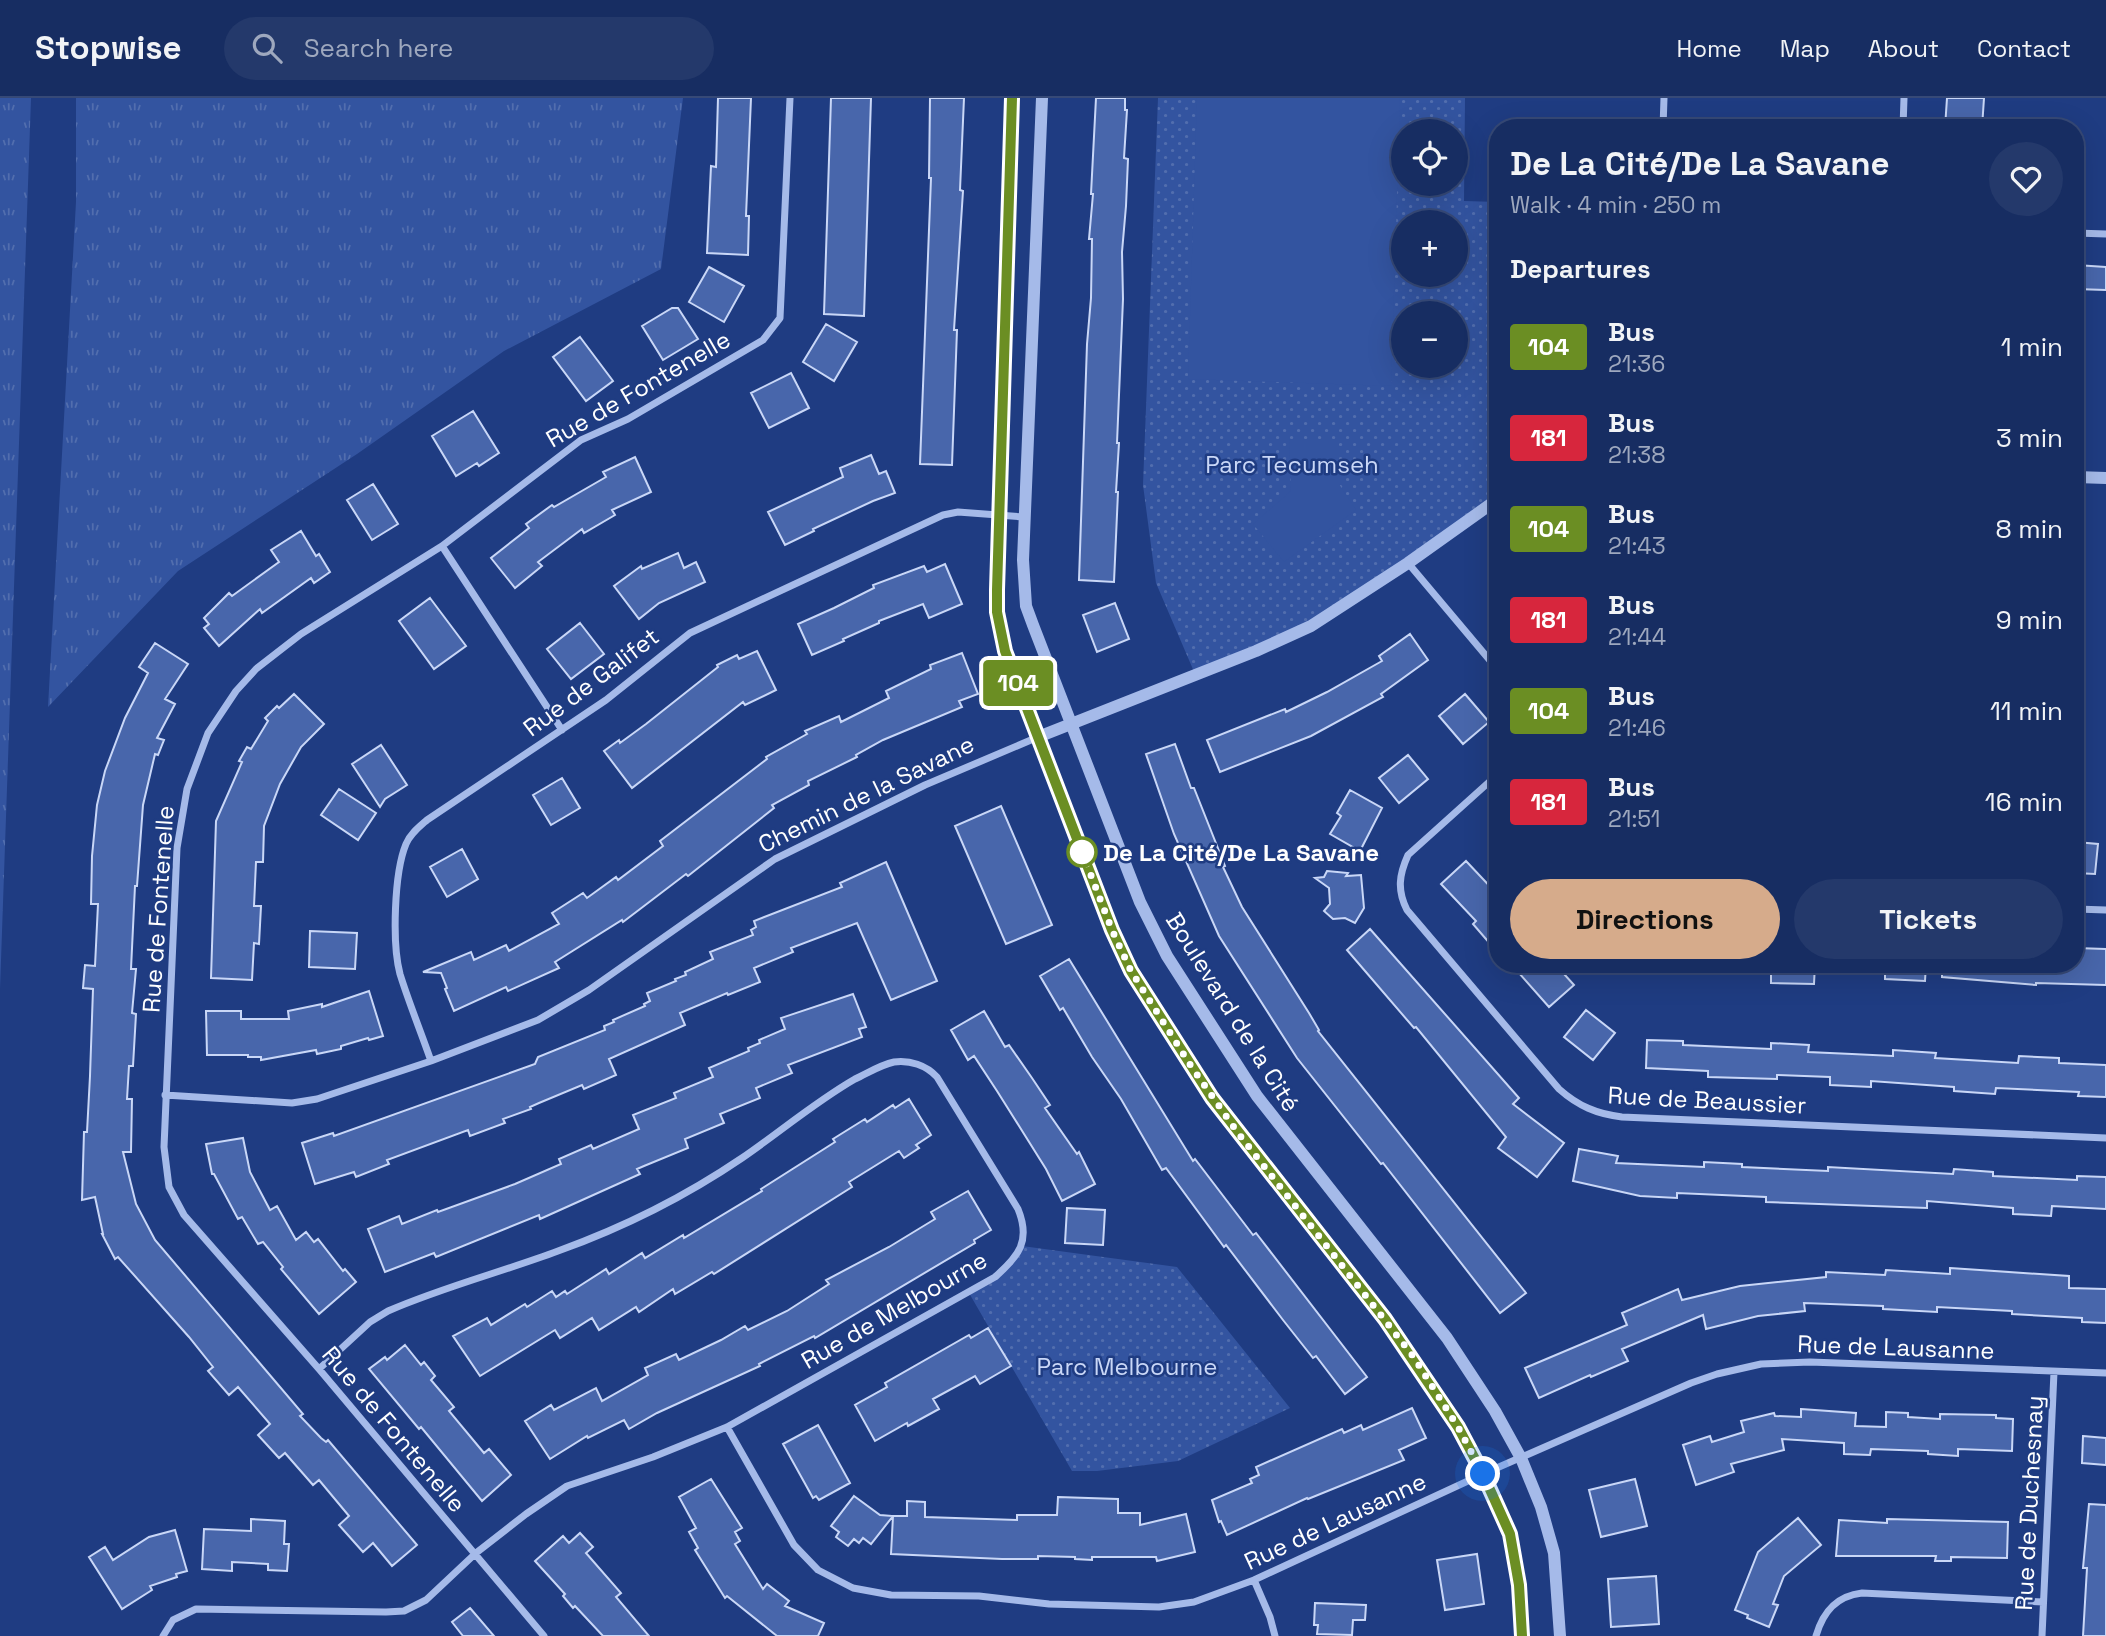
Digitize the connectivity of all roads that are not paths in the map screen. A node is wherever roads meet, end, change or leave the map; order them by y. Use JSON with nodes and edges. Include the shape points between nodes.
{"nodes":[{"id":1,"x":790,"y":98,"type":"edge"},
{"id":2,"x":1012,"y":98,"type":"edge"},
{"id":3,"x":1042,"y":98,"type":"edge"},
{"id":4,"x":1664,"y":98,"type":"edge"},
{"id":5,"x":1904,"y":98,"type":"edge"},
{"id":6,"x":1663,"y":119,"type":"edge"},
{"id":7,"x":1903,"y":119,"type":"edge"},
{"id":8,"x":2084,"y":233,"type":"edge"},
{"id":9,"x":2106,"y":234,"type":"edge"},
{"id":10,"x":2084,"y":477,"type":"edge"},
{"id":11,"x":2106,"y":478,"type":"edge"},
{"id":12,"x":1489,"y":505,"type":"edge"},
{"id":13,"x":999,"y":514,"type":"junction"},
{"id":14,"x":1024,"y":517,"type":"junction"},
{"id":15,"x":442,"y":545,"type":"junction"},
{"id":16,"x":1408,"y":563,"type":"junction"},
{"id":17,"x":1489,"y":659,"type":"edge"},
{"id":18,"x":1072,"y":725,"type":"junction"},
{"id":19,"x":562,"y":730,"type":"junction"},
{"id":20,"x":1038,"y":737,"type":"junction"},
{"id":21,"x":1489,"y":782,"type":"edge"},
{"id":22,"x":2084,"y":909,"type":"edge"},
{"id":23,"x":2106,"y":910,"type":"edge"},
{"id":24,"x":431,"y":1061,"type":"junction"},
{"id":25,"x":165,"y":1095,"type":"junction"},
{"id":26,"x":2106,"y":1138,"type":"edge"},
{"id":27,"x":319,"y":1369,"type":"junction"},
{"id":28,"x":2054,"y":1371,"type":"junction"},
{"id":29,"x":2106,"y":1373,"type":"edge"},
{"id":30,"x":727,"y":1427,"type":"junction"},
{"id":31,"x":1521,"y":1458,"type":"junction"},
{"id":32,"x":1483,"y":1474,"type":"junction"},
{"id":33,"x":476,"y":1553,"type":"junction"},
{"id":34,"x":1254,"y":1580,"type":"junction"},
{"id":35,"x":2043,"y":1602,"type":"junction"},
{"id":36,"x":163,"y":1636,"type":"edge"},
{"id":37,"x":544,"y":1636,"type":"edge"},
{"id":38,"x":1275,"y":1636,"type":"edge"},
{"id":39,"x":1522,"y":1636,"type":"edge"},
{"id":40,"x":1560,"y":1636,"type":"edge"},
{"id":41,"x":1816,"y":1636,"type":"edge"},
{"id":42,"x":2042,"y":1636,"type":"edge"}],
"edges":[{"from":1,"to":15,"type":"street","name":"Rue de Fontenelle","via":[[780,318],[763,340],[628,419],[581,440]]},
{"from":2,"to":13,"type":"street"},
{"from":3,"to":14,"type":"street","name":"Boulevard de la Cité"},
{"from":4,"to":6,"type":"street"},
{"from":5,"to":7,"type":"street"},
{"from":8,"to":9,"type":"street"},
{"from":10,"to":11,"type":"street"},
{"from":12,"to":16,"type":"street","name":"Chemin de la Savane"},
{"from":13,"to":14,"type":"street","name":"Rue de Galifet"},
{"from":13,"to":19,"type":"street","name":"Rue de Galifet","via":[[943,515],[705,626]]},
{"from":13,"to":20,"type":"street","via":[[1000,633]]},
{"from":14,"to":18,"type":"street","name":"Boulevard de la Cité","via":[[1026,606]]},
{"from":15,"to":19,"type":"street"},
{"from":15,"to":25,"type":"street","name":"Rue de Fontenelle","via":[[301,634],[265,662],[236,691],[208,733],[187,789],[180,826]]},
{"from":16,"to":17,"type":"street"},
{"from":16,"to":18,"type":"street","name":"Chemin de la Savane","via":[[1293,635]]},
{"from":18,"to":20,"type":"street","name":"Chemin de la Savane"},
{"from":18,"to":31,"type":"street","name":"Boulevard de la Cité","via":[[1140,902],[1167,956],[1257,1097],[1447,1338]]},
{"from":19,"to":24,"type":"street","name":"Rue de Galifet","via":[[427,820],[407,842],[400,869],[395,936],[400,971]]},
{"from":20,"to":24,"type":"street","name":"Chemin de la Savane","via":[[967,765],[775,859],[566,1005]]},
{"from":20,"to":32,"type":"street","via":[[1131,971],[1212,1098],[1413,1356]]},
{"from":21,"to":26,"type":"street","name":"Rue de Beaussier","via":[[1408,855],[1401,870],[1401,898],[1572,1101],[1603,1115],[1622,1117]]},
{"from":22,"to":23,"type":"street"},
{"from":24,"to":25,"type":"street","name":"Chemin de la Savane","via":[[317,1099],[292,1102]]},
{"from":25,"to":27,"type":"street","name":"Rue de Fontenelle","via":[[165,1169],[175,1202]]},
{"from":27,"to":30,"type":"street","name":"Rue de Melbourne","via":[[388,1311],[635,1219],[742,1158],[828,1095],[875,1068],[897,1062],[920,1064],[945,1087],[1018,1209],[1023,1222],[1022,1246],[995,1277],[969,1293]]},
{"from":27,"to":33,"type":"street","name":"Rue de Fontenelle"},
{"from":28,"to":29,"type":"street","name":"Rue de Lausanne"},
{"from":28,"to":31,"type":"street","name":"Rue de Lausanne","via":[[1761,1364],[1691,1383]]},
{"from":28,"to":35,"type":"street","name":"Rue de Duchesnay"},
{"from":30,"to":33,"type":"street","name":"Rue de Melbourne","via":[[567,1486]]},
{"from":30,"to":34,"type":"street","name":"Rue de Lausanne","via":[[794,1545],[818,1570],[853,1588],[891,1595],[1159,1607],[1194,1602]]},
{"from":31,"to":32,"type":"street","name":"Rue de Lausanne"},
{"from":31,"to":40,"type":"street","name":"Boulevard de la Cité","via":[[1554,1553]]},
{"from":32,"to":34,"type":"street","name":"Rue de Lausanne"},
{"from":32,"to":39,"type":"street","via":[[1510,1534]]},
{"from":33,"to":36,"type":"street","name":"Rue de Melbourne","via":[[426,1600],[404,1611],[196,1609],[173,1620]]},
{"from":33,"to":37,"type":"street","name":"Rue de Fontenelle"},
{"from":34,"to":38,"type":"street"},
{"from":35,"to":41,"type":"street","via":[[1862,1593],[1849,1595],[1827,1610]]},
{"from":35,"to":42,"type":"street","name":"Rue de Duchesnay"}]}
